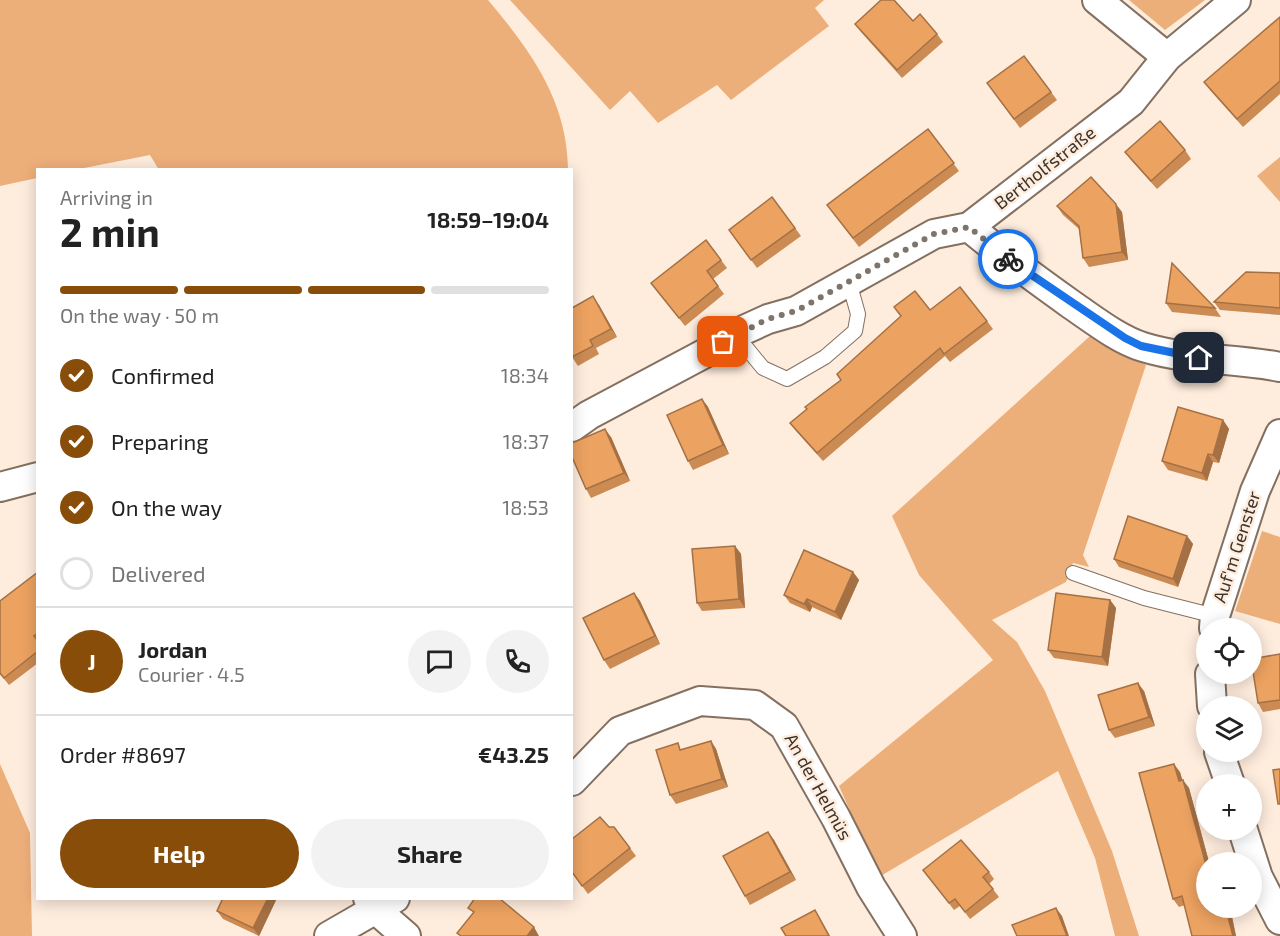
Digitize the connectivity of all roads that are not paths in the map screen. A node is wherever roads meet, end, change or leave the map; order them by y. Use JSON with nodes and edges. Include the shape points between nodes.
{"nodes":[{"id":1,"x":1097,"y":0,"type":"edge"},
{"id":2,"x":1236,"y":0,"type":"edge"},
{"id":3,"x":1167,"y":57,"type":"junction"},
{"id":4,"x":969,"y":227,"type":"junction"},
{"id":5,"x":849,"y":282,"type":"junction"},
{"id":6,"x":735,"y":334,"type":"junction"},
{"id":7,"x":1280,"y":367,"type":"edge"},
{"id":8,"x":573,"y":426,"type":"edge"},
{"id":9,"x":1280,"y":434,"type":"edge"},
{"id":10,"x":36,"y":478,"type":"edge"},
{"id":11,"x":0,"y":487,"type":"edge"},
{"id":12,"x":1073,"y":573,"type":"dead end"},
{"id":13,"x":1202,"y":618,"type":"edge"},
{"id":14,"x":1215,"y":618,"type":"edge"},
{"id":15,"x":573,"y":780,"type":"edge"},
{"id":16,"x":1246,"y":840,"type":"edge"},
{"id":17,"x":379,"y":902,"type":"edge"},
{"id":18,"x":1280,"y":920,"type":"edge"},
{"id":19,"x":329,"y":936,"type":"edge"},
{"id":20,"x":406,"y":936,"type":"edge"},
{"id":21,"x":902,"y":936,"type":"edge"}],
"edges":[{"from":1,"to":3,"type":"street"},
{"from":2,"to":3,"type":"street","name":"Bertholfstraße"},
{"from":3,"to":4,"type":"street","name":"Bertholfstraße","via":[[1131,102]]},
{"from":4,"to":5,"type":"street","name":"Bertholfstraße","via":[[934,234]]},
{"from":4,"to":7,"type":"street","via":[[1080,310],[1141,346],[1179,356]]},
{"from":5,"to":6,"type":"street","name":"Bertholfstraße","via":[[796,311]]},
{"from":5,"to":6,"type":"lane","via":[[858,314],[855,331],[825,357],[787,379],[763,368]]},
{"from":6,"to":8,"type":"street","name":"Bertholfstraße"},
{"from":9,"to":14,"type":"street","name":"Auf'm Genster","via":[[1255,491]]},
{"from":10,"to":11,"type":"street"},
{"from":12,"to":13,"type":"lane"},
{"from":15,"to":21,"type":"street","name":"An der Helmüs","via":[[620,731],[700,701],[755,705],[784,726],[871,887]]},
{"from":16,"to":18,"type":"street","via":[[1258,877]]},
{"from":17,"to":19,"type":"street"},
{"from":17,"to":20,"type":"street"}]}
